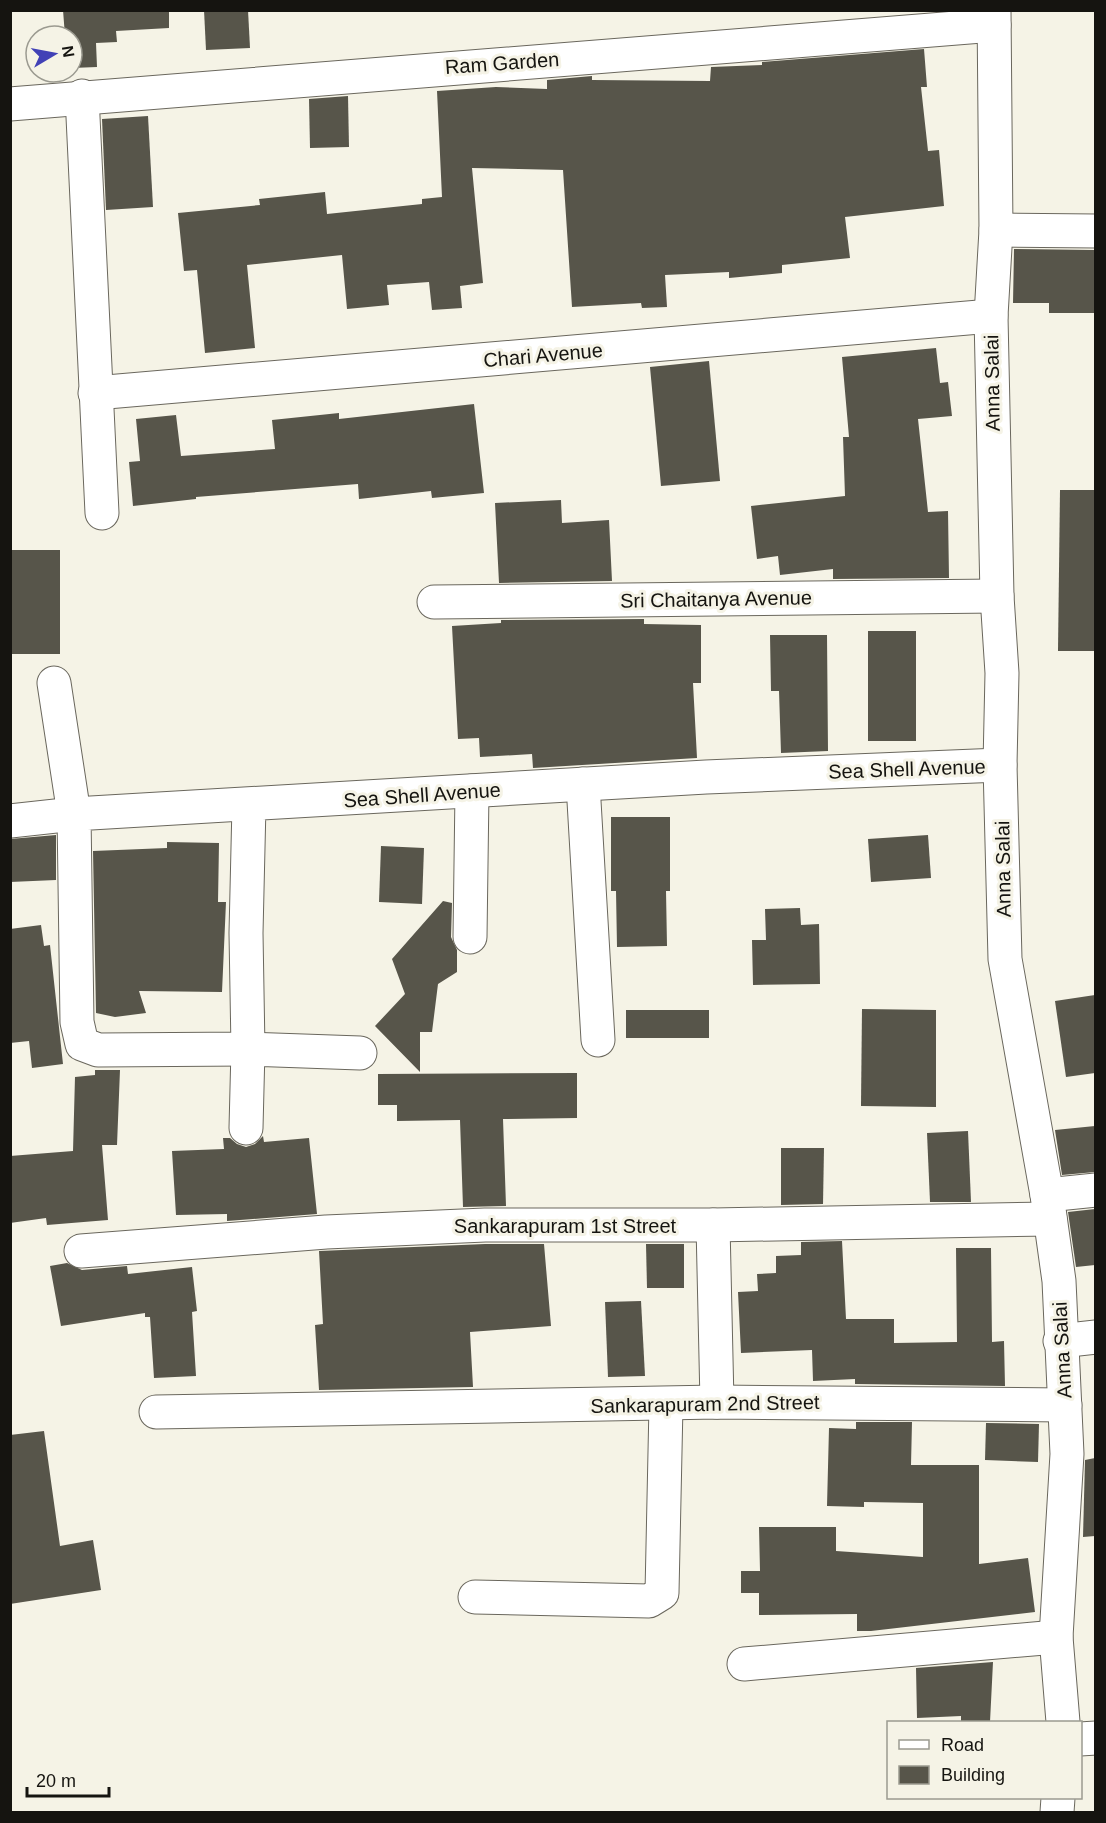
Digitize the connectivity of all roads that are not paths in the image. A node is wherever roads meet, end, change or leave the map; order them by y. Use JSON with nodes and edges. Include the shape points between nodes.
{"nodes":[{"id":1,"x":994,"y":18,"type":"edge"},
{"id":2,"x":82,"y":96,"type":"junction"},
{"id":3,"x":10,"y":104,"type":"edge"},
{"id":4,"x":996,"y":230,"type":"junction"},
{"id":5,"x":1095,"y":231,"type":"edge"},
{"id":6,"x":991,"y":316,"type":"junction"},
{"id":7,"x":95,"y":393,"type":"junction"},
{"id":8,"x":102,"y":513,"type":"dead end"},
{"id":9,"x":997,"y":596,"type":"junction"},
{"id":10,"x":434,"y":602,"type":"dead end"},
{"id":11,"x":54,"y":683,"type":"dead end"},
{"id":12,"x":1000,"y":765,"type":"junction"},
{"id":13,"x":583,"y":784,"type":"junction"},
{"id":14,"x":472,"y":791,"type":"junction"},
{"id":15,"x":249,"y":805,"type":"junction"},
{"id":16,"x":74,"y":814,"type":"junction"},
{"id":17,"x":10,"y":821,"type":"edge"},
{"id":18,"x":470,"y":937,"type":"dead end"},
{"id":19,"x":598,"y":1040,"type":"dead end"},
{"id":20,"x":248,"y":1049,"type":"junction"},
{"id":21,"x":360,"y":1053,"type":"dead end"},
{"id":22,"x":246,"y":1128,"type":"dead end"},
{"id":23,"x":1095,"y":1190,"type":"edge"},
{"id":24,"x":1049,"y":1207,"type":"junction"},
{"id":25,"x":713,"y":1225,"type":"junction"},
{"id":26,"x":81,"y":1251,"type":"dead end"},
{"id":27,"x":1095,"y":1337,"type":"edge"},
{"id":28,"x":1060,"y":1341,"type":"junction"},
{"id":29,"x":717,"y":1402,"type":"junction"},
{"id":30,"x":666,"y":1405,"type":"junction"},
{"id":31,"x":1065,"y":1405,"type":"junction"},
{"id":32,"x":156,"y":1412,"type":"dead end"},
{"id":33,"x":1081,"y":1452,"type":"edge"},
{"id":34,"x":475,"y":1598,"type":"dead end"},
{"id":35,"x":1056,"y":1637,"type":"junction"},
{"id":36,"x":744,"y":1664,"type":"dead end"},
{"id":37,"x":1063,"y":1721,"type":"edge"}],
"edges":[{"from":1,"to":2,"type":"street","name":"Ram Garden"},
{"from":1,"to":4,"type":"street","name":"Anna Salai"},
{"from":2,"to":3,"type":"street","name":"Ram Garden"},
{"from":2,"to":7,"type":"street"},
{"from":4,"to":5,"type":"street"},
{"from":4,"to":6,"type":"street","name":"Anna Salai"},
{"from":6,"to":7,"type":"street","name":"Chari Avenue"},
{"from":6,"to":9,"type":"street","name":"Anna Salai"},
{"from":7,"to":8,"type":"street"},
{"from":9,"to":10,"type":"street","name":"Sri Chaitanya Avenue"},
{"from":9,"to":12,"type":"street","name":"Anna Salai","via":[[1002,673]]},
{"from":11,"to":16,"type":"street"},
{"from":12,"to":13,"type":"street","name":"Sea Shell Avenue"},
{"from":12,"to":24,"type":"street","name":"Anna Salai","via":[[1005,959]]},
{"from":13,"to":14,"type":"street","name":"Sea Shell Avenue"},
{"from":13,"to":19,"type":"street"},
{"from":14,"to":15,"type":"street","name":"Sea Shell Avenue"},
{"from":14,"to":18,"type":"street"},
{"from":15,"to":16,"type":"street","name":"Sea Shell Avenue"},
{"from":15,"to":20,"type":"street"},
{"from":16,"to":17,"type":"street","name":"Sea Shell Avenue"},
{"from":16,"to":20,"type":"street","via":[[77,1022],[82,1044],[98,1050]]},
{"from":20,"to":21,"type":"street"},
{"from":20,"to":22,"type":"street"},
{"from":23,"to":24,"type":"street","name":"Sankarapuram 1st Street"},
{"from":24,"to":25,"type":"street","name":"Sankarapuram 1st Street"},
{"from":24,"to":28,"type":"street","name":"Anna Salai","via":[[1059,1281]]},
{"from":25,"to":26,"type":"street","name":"Sankarapuram 1st Street","via":[[463,1226]]},
{"from":25,"to":29,"type":"street"},
{"from":27,"to":28,"type":"street"},
{"from":28,"to":31,"type":"street","name":"Anna Salai"},
{"from":29,"to":30,"type":"street","name":"Sankarapuram 2nd Street"},
{"from":29,"to":31,"type":"street","name":"Sankarapuram 2nd Street"},
{"from":30,"to":32,"type":"street","name":"Sankarapuram 2nd Street"},
{"from":30,"to":34,"type":"street","via":[[662,1593],[649,1600]]},
{"from":31,"to":33,"type":"street","name":"Anna Salai"},
{"from":33,"to":35,"type":"street","name":"Anna Salai"},
{"from":35,"to":36,"type":"street"},
{"from":35,"to":37,"type":"street","name":"Anna Salai"}]}
